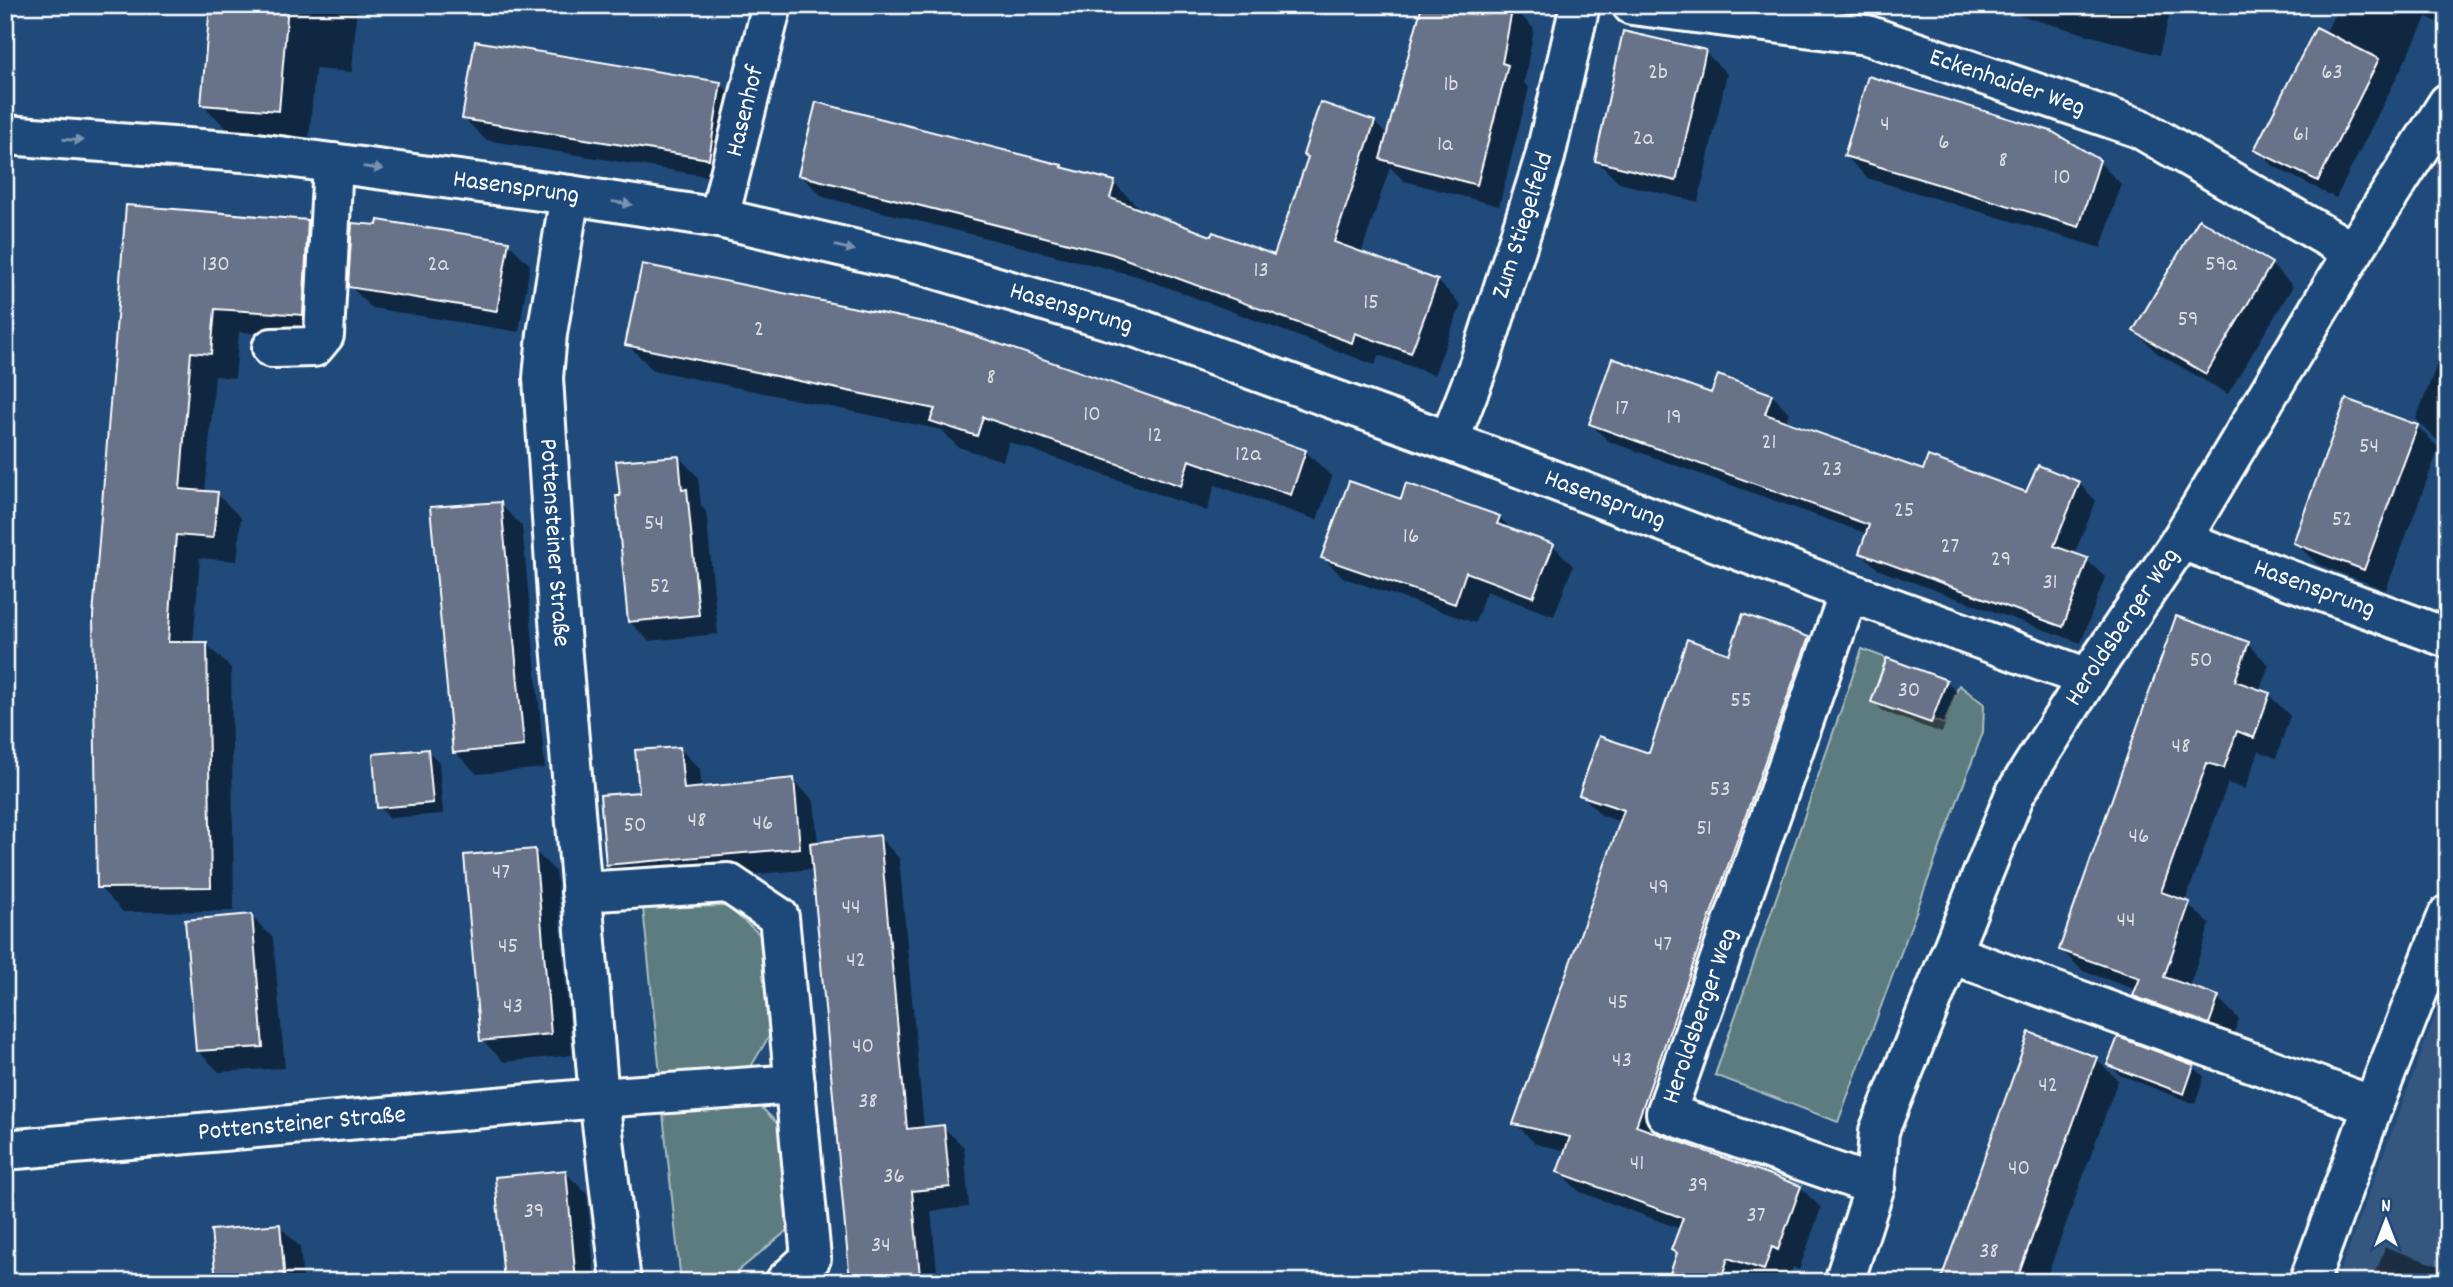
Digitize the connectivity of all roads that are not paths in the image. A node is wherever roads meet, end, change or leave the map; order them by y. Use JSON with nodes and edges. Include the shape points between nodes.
{"nodes":[{"id":1,"x":772,"y":5,"type":"edge"},
{"id":2,"x":1580,"y":5,"type":"edge"},
{"id":3,"x":1632,"y":5,"type":"edge"},
{"id":4,"x":2448,"y":103,"type":"edge"},
{"id":5,"x":5,"y":135,"type":"edge"},
{"id":6,"x":333,"y":163,"type":"junction"},
{"id":7,"x":570,"y":195,"type":"junction"},
{"id":8,"x":719,"y":218,"type":"junction"},
{"id":9,"x":2353,"y":252,"type":"junction"},
{"id":10,"x":272,"y":348,"type":"dead end"},
{"id":11,"x":1449,"y":441,"type":"junction"},
{"id":12,"x":2181,"y":540,"type":"junction"},
{"id":13,"x":1849,"y":592,"type":"junction"},
{"id":14,"x":2448,"y":638,"type":"edge"},
{"id":15,"x":2088,"y":678,"type":"junction"},
{"id":16,"x":581,"y":892,"type":"junction"},
{"id":17,"x":2448,"y":915,"type":"edge"},
{"id":18,"x":1951,"y":954,"type":"junction"},
{"id":19,"x":795,"y":1084,"type":"junction"},
{"id":20,"x":599,"y":1098,"type":"junction"},
{"id":21,"x":2373,"y":1106,"type":"junction"},
{"id":22,"x":5,"y":1150,"type":"edge"},
{"id":23,"x":1875,"y":1186,"type":"junction"},
{"id":24,"x":621,"y":1282,"type":"edge"},
{"id":25,"x":785,"y":1282,"type":"edge"},
{"id":26,"x":1844,"y":1282,"type":"edge"},
{"id":27,"x":2309,"y":1282,"type":"edge"}],
"edges":[{"from":1,"to":8,"type":"street","name":"Hasenhof"},
{"from":2,"to":11,"type":"street","name":"Zum Stiegelfeld","via":[[1545,157],[1480,362]]},
{"from":3,"to":9,"type":"street","name":"Eckenhaider Weg","via":[[1867,35],[2138,128]]},
{"from":4,"to":9,"type":"street","name":"Heroldsberger Weg"},
{"from":5,"to":6,"type":"street","name":"Hasensprung","one_way":true,"via":[[257,152]]},
{"from":6,"to":7,"type":"street","name":"Hasensprung","one_way":true},
{"from":6,"to":10,"type":"street","via":[[324,335],[314,346]]},
{"from":7,"to":8,"type":"street","name":"Hasensprung","one_way":true},
{"from":7,"to":16,"type":"street","name":"Pottensteiner Straße","via":[[543,378]]},
{"from":8,"to":11,"type":"street","name":"Hasensprung","one_way":true,"via":[[922,265],[1140,329]]},
{"from":9,"to":12,"type":"street","name":"Heroldsberger Weg"},
{"from":11,"to":13,"type":"street","name":"Hasensprung"},
{"from":12,"to":14,"type":"street","name":"Hasensprung"},
{"from":12,"to":15,"type":"street","name":"Heroldsberger Weg"},
{"from":13,"to":15,"type":"street","name":"Hasensprung"},
{"from":13,"to":23,"type":"street","name":"Heroldsberger Weg","via":[[1665,1113]]},
{"from":15,"to":18,"type":"street","name":"Heroldsberger Weg","via":[[2015,794]]},
{"from":16,"to":19,"type":"street","via":[[728,883],[779,917]]},
{"from":16,"to":20,"type":"street","name":"Pottensteiner Straße"},
{"from":17,"to":21,"type":"street"},
{"from":18,"to":21,"type":"street"},
{"from":18,"to":23,"type":"street","name":"Heroldsberger Weg","via":[[1879,1132]]},
{"from":19,"to":20,"type":"street","name":"Pottensteiner Straße"},
{"from":19,"to":25,"type":"street","via":[[811,1258]]},
{"from":20,"to":22,"type":"street","name":"Pottensteiner Straße"},
{"from":20,"to":24,"type":"street","name":"Pottensteiner Straße"},
{"from":21,"to":27,"type":"street"},
{"from":23,"to":26,"type":"street","name":"Heroldsberger Weg"}]}
